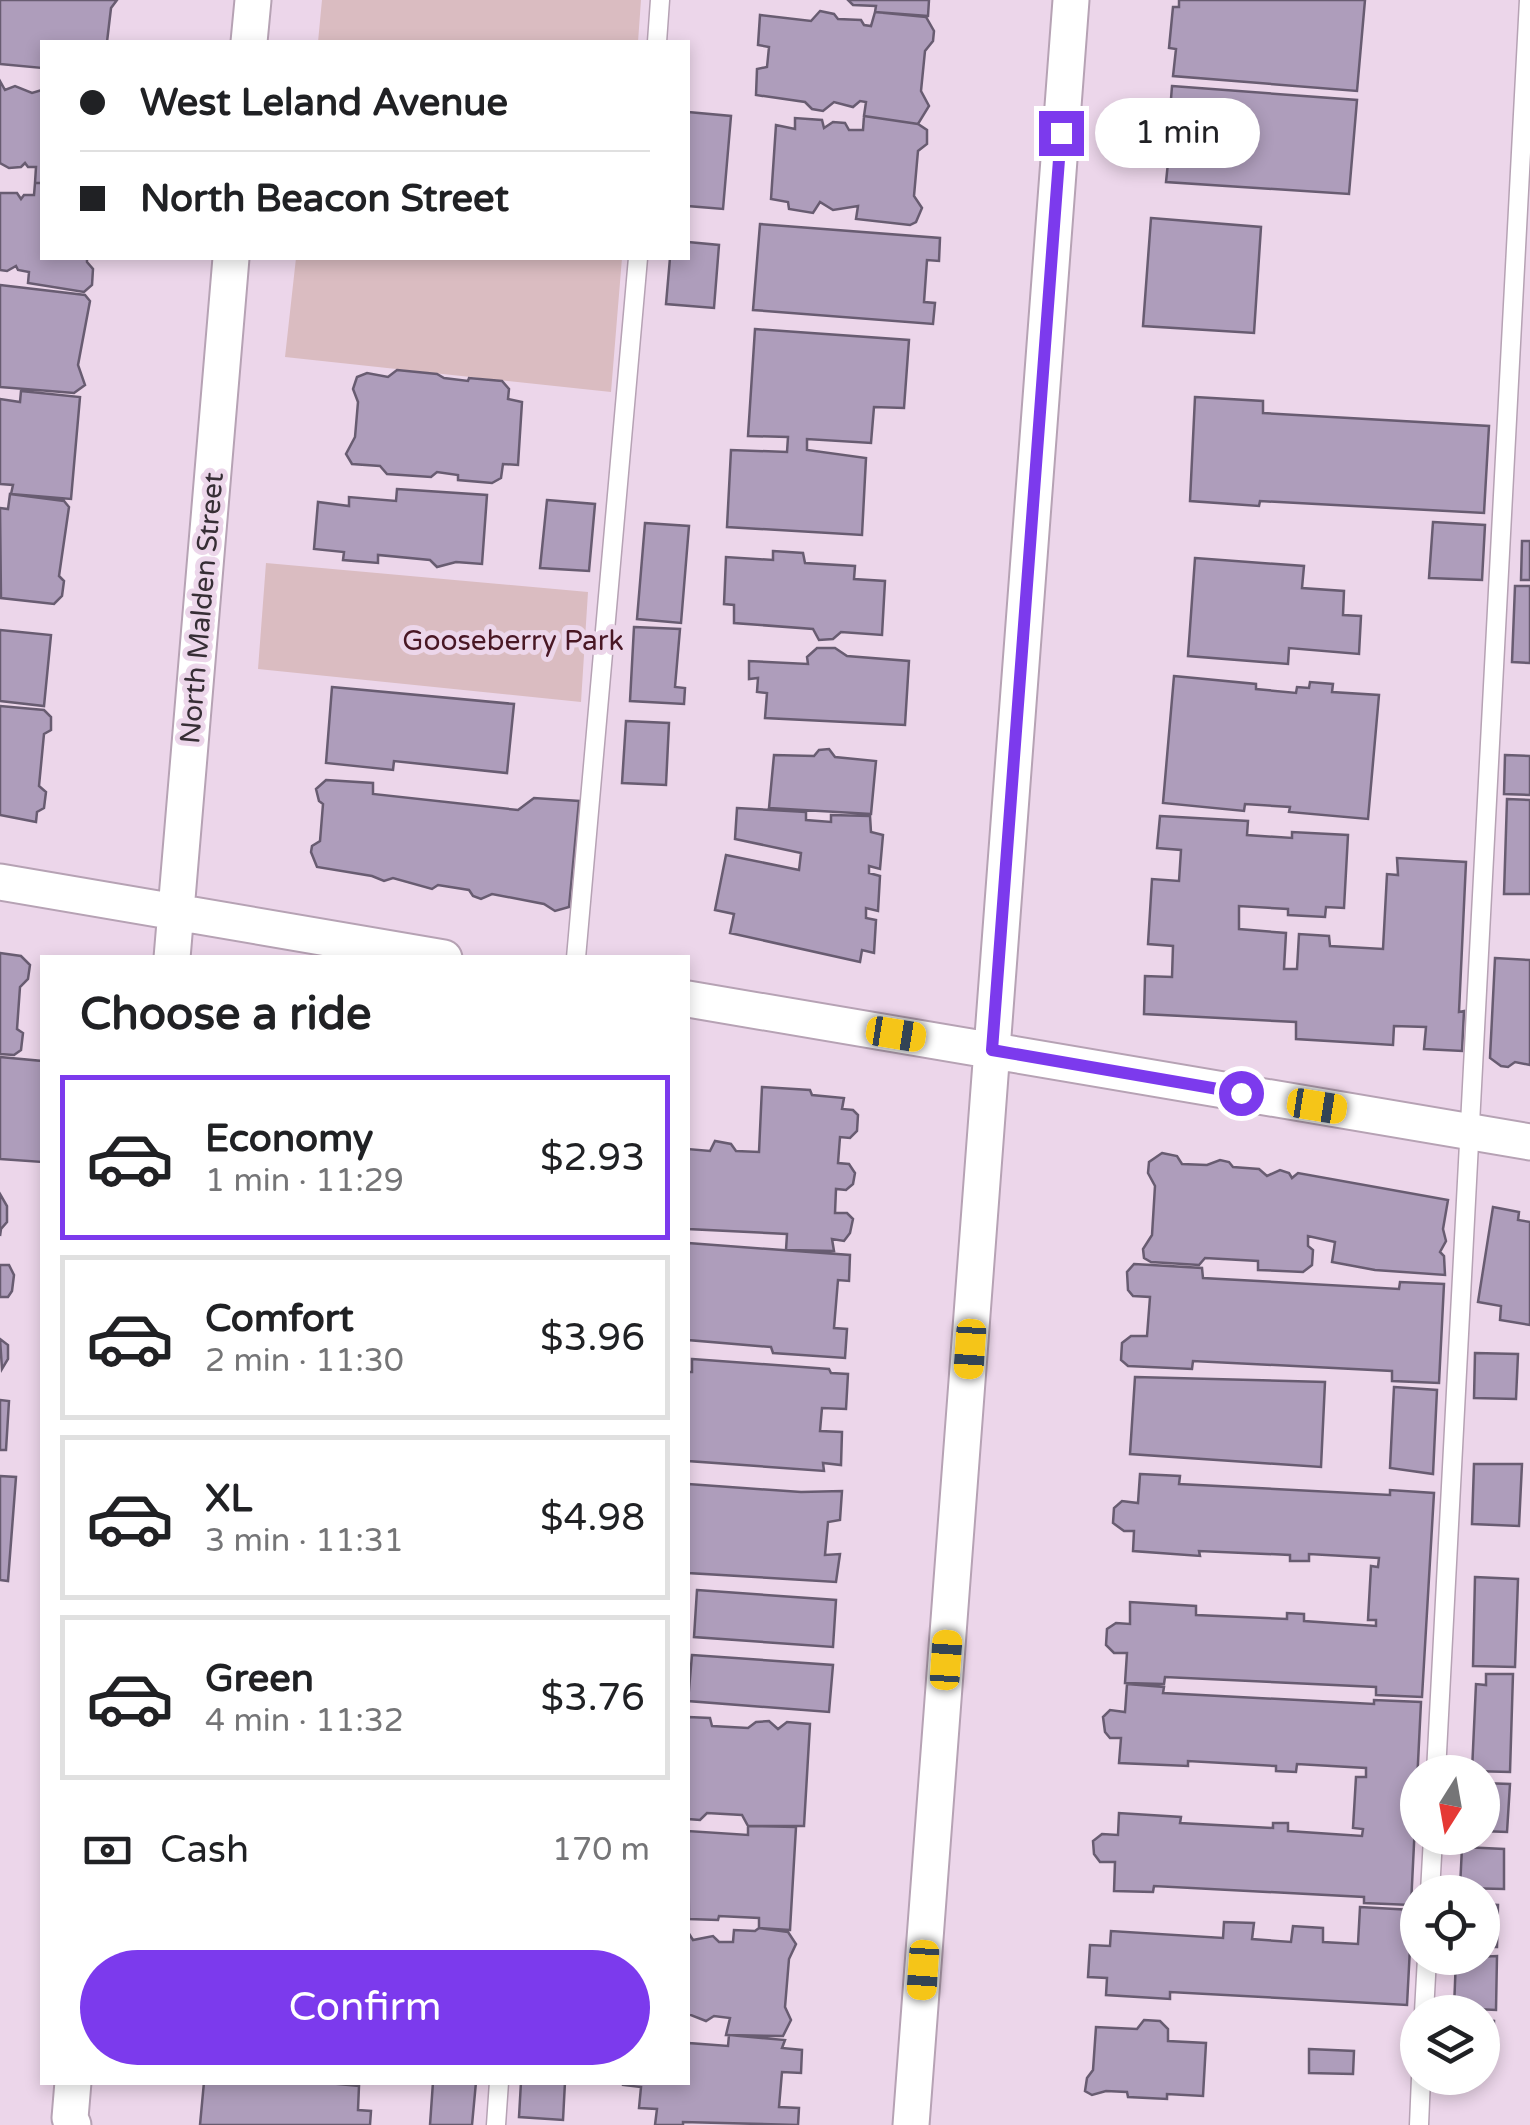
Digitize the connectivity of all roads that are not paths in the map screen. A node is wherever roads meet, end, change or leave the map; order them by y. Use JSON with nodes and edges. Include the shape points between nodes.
{"nodes":[{"id":1,"x":253,"y":0,"type":"edge"},
{"id":2,"x":660,"y":0,"type":"edge"},
{"id":3,"x":1071,"y":0,"type":"edge"},
{"id":4,"x":1528,"y":0,"type":"edge"},
{"id":5,"x":249,"y":40,"type":"edge"},
{"id":6,"x":657,"y":40,"type":"edge"},
{"id":7,"x":231,"y":260,"type":"edge"},
{"id":8,"x":638,"y":260,"type":"edge"},
{"id":9,"x":0,"y":882,"type":"edge"},
{"id":10,"x":176,"y":912,"type":"junction"},
{"id":11,"x":172,"y":955,"type":"edge"},
{"id":12,"x":427,"y":955,"type":"edge"},
{"id":13,"x":576,"y":955,"type":"edge"},
{"id":14,"x":690,"y":999,"type":"edge"},
{"id":15,"x":992,"y":1050,"type":"junction"},
{"id":16,"x":1469,"y":1132,"type":"junction"},
{"id":17,"x":1530,"y":1142,"type":"edge"},
{"id":18,"x":1437,"y":1755,"type":"edge"},
{"id":19,"x":74,"y":2085,"type":"edge"},
{"id":20,"x":499,"y":2085,"type":"edge"},
{"id":21,"x":1420,"y":2095,"type":"edge"},
{"id":22,"x":70,"y":2123,"type":"edge"},
{"id":23,"x":496,"y":2125,"type":"edge"},
{"id":24,"x":911,"y":2125,"type":"edge"},
{"id":25,"x":1418,"y":2125,"type":"edge"}],
"edges":[{"from":1,"to":5,"type":"street"},
{"from":2,"to":6,"type":"lane"},
{"from":3,"to":15,"type":"street"},
{"from":4,"to":16,"type":"lane"},
{"from":7,"to":10,"type":"street","name":"North Malden Street"},
{"from":8,"to":13,"type":"lane"},
{"from":9,"to":10,"type":"street"},
{"from":10,"to":11,"type":"street","name":"North Malden Street"},
{"from":10,"to":12,"type":"street"},
{"from":14,"to":15,"type":"street"},
{"from":15,"to":16,"type":"street"},
{"from":15,"to":24,"type":"street"},
{"from":16,"to":17,"type":"street"},
{"from":16,"to":18,"type":"lane"},
{"from":19,"to":22,"type":"street"},
{"from":20,"to":23,"type":"lane"},
{"from":21,"to":25,"type":"lane"}]}
